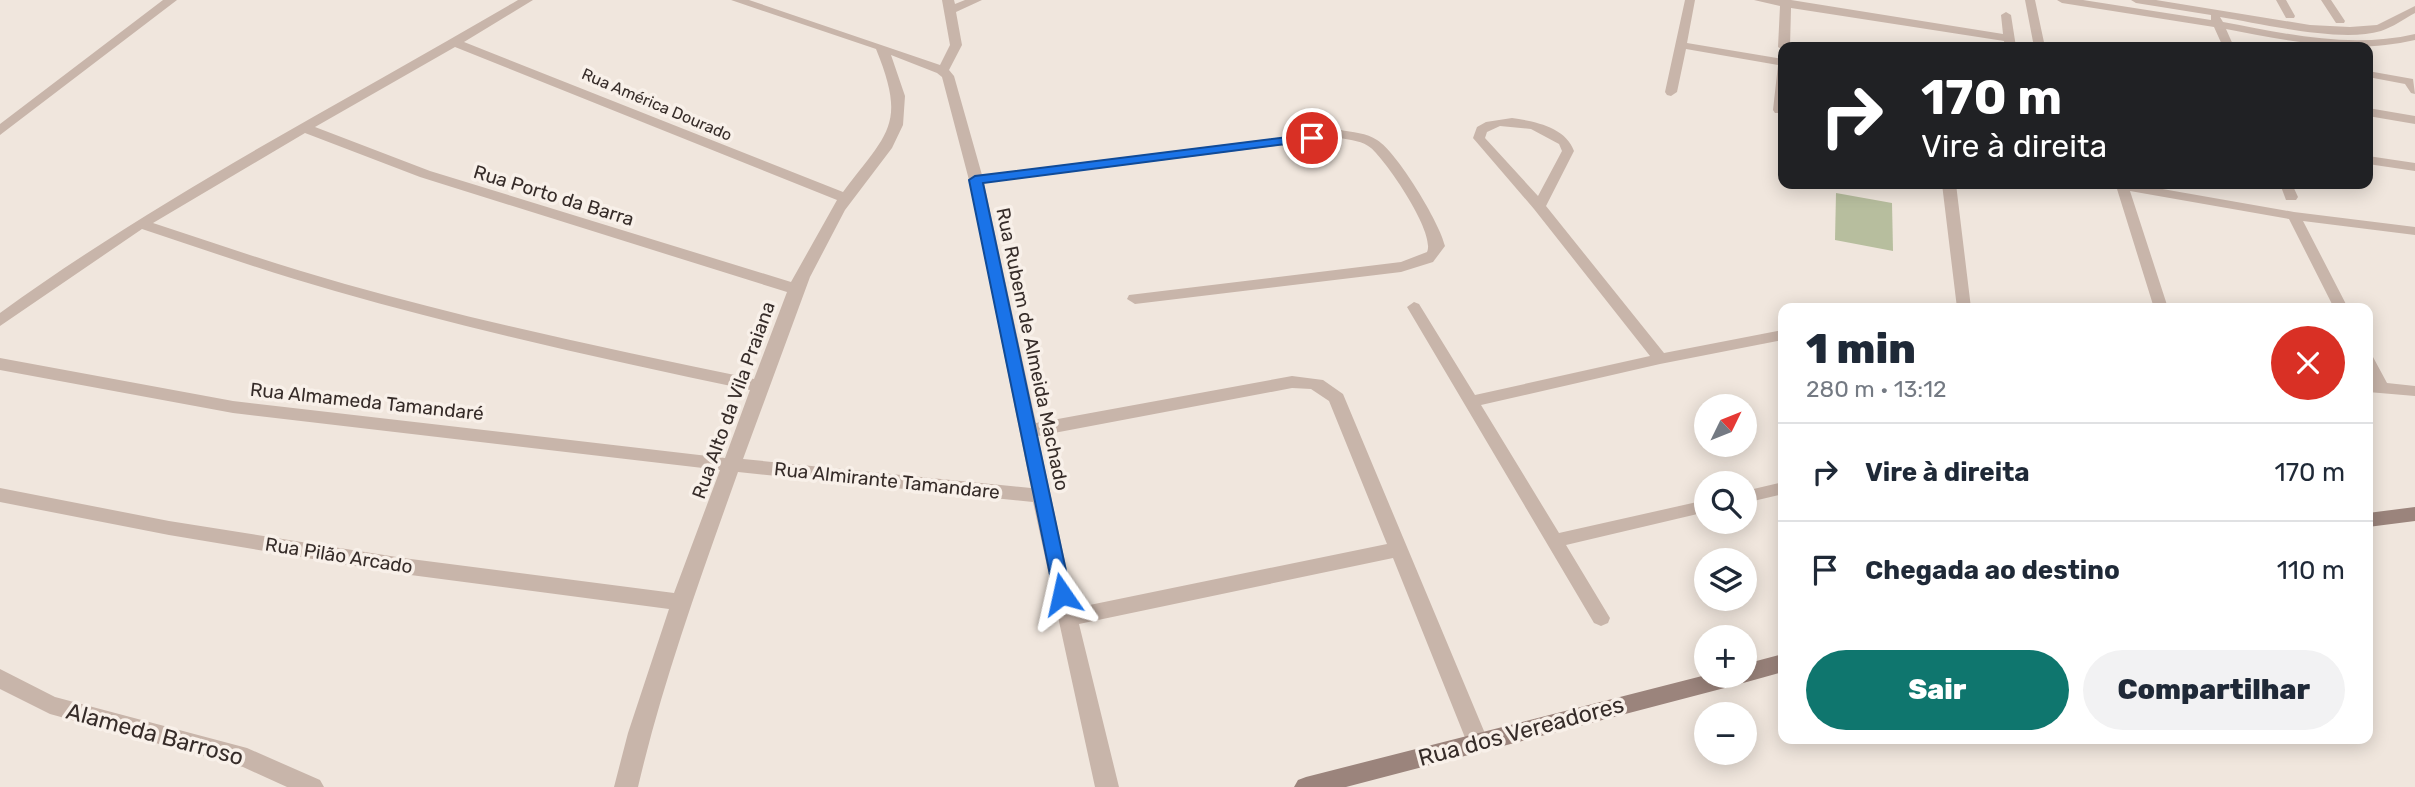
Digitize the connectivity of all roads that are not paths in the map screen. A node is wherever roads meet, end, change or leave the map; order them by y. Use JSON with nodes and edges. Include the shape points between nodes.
{"nodes":[{"id":1,"x":172,"y":0,"type":"edge"},
{"id":2,"x":527,"y":0,"type":"edge"},
{"id":3,"x":737,"y":0,"type":"edge"},
{"id":4,"x":976,"y":0,"type":"edge"},
{"id":5,"x":1690,"y":0,"type":"edge"},
{"id":6,"x":1759,"y":0,"type":"edge"},
{"id":7,"x":2030,"y":0,"type":"edge"},
{"id":8,"x":2062,"y":0,"type":"edge"},
{"id":9,"x":2136,"y":0,"type":"edge"},
{"id":10,"x":2141,"y":0,"type":"edge"},
{"id":11,"x":2281,"y":0,"type":"edge"},
{"id":12,"x":2326,"y":0,"type":"edge"},
{"id":13,"x":1786,"y":2,"type":"edge"},
{"id":14,"x":949,"y":5,"type":"edge"},
{"id":15,"x":2415,"y":9,"type":"edge"},
{"id":16,"x":2213,"y":11,"type":"junction"},
{"id":17,"x":2006,"y":15,"type":"dead end"},
{"id":18,"x":2249,"y":16,"type":"junction"},
{"id":19,"x":2290,"y":16,"type":"dead end"},
{"id":20,"x":2340,"y":21,"type":"dead end"},
{"id":21,"x":2218,"y":25,"type":"junction"},
{"id":22,"x":2256,"y":31,"type":"junction"},
{"id":23,"x":2415,"y":37,"type":"edge"},
{"id":24,"x":1784,"y":42,"type":"edge"},
{"id":25,"x":2005,"y":42,"type":"edge"},
{"id":26,"x":2010,"y":42,"type":"edge"},
{"id":27,"x":2039,"y":42,"type":"edge"},
{"id":28,"x":2226,"y":42,"type":"edge"},
{"id":29,"x":2262,"y":42,"type":"edge"},
{"id":30,"x":2339,"y":42,"type":"edge"},
{"id":31,"x":456,"y":43,"type":"junction"},
{"id":32,"x":2373,"y":44,"type":"edge"},
{"id":33,"x":1681,"y":45,"type":"junction"},
{"id":34,"x":881,"y":47,"type":"junction"},
{"id":35,"x":1778,"y":62,"type":"edge"},
{"id":36,"x":942,"y":70,"type":"junction"},
{"id":37,"x":2373,"y":75,"type":"edge"},
{"id":38,"x":2415,"y":90,"type":"edge"},
{"id":39,"x":1671,"y":92,"type":"dead end"},
{"id":40,"x":2373,"y":113,"type":"edge"},
{"id":41,"x":2415,"y":120,"type":"edge"},
{"id":42,"x":2,"y":128,"type":"edge"},
{"id":43,"x":305,"y":128,"type":"junction"},
{"id":44,"x":2373,"y":161,"type":"edge"},
{"id":45,"x":2415,"y":167,"type":"edge"},
{"id":46,"x":975,"y":180,"type":"junction"},
{"id":47,"x":1950,"y":189,"type":"edge"},
{"id":48,"x":2119,"y":189,"type":"edge"},
{"id":49,"x":2145,"y":189,"type":"edge"},
{"id":50,"x":846,"y":198,"type":"junction"},
{"id":51,"x":1539,"y":206,"type":"junction"},
{"id":52,"x":2294,"y":216,"type":"junction"},
{"id":53,"x":141,"y":224,"type":"junction"},
{"id":54,"x":2415,"y":231,"type":"edge"},
{"id":55,"x":796,"y":289,"type":"junction"},
{"id":56,"x":1135,"y":299,"type":"dead end"},
{"id":57,"x":1963,"y":303,"type":"edge"},
{"id":58,"x":2159,"y":303,"type":"edge"},
{"id":59,"x":2338,"y":303,"type":"edge"},
{"id":60,"x":1414,"y":307,"type":"dead end"},
{"id":61,"x":0,"y":321,"type":"edge"},
{"id":62,"x":1778,"y":336,"type":"edge"},
{"id":63,"x":1660,"y":359,"type":"junction"},
{"id":64,"x":0,"y":364,"type":"edge"},
{"id":65,"x":759,"y":386,"type":"junction"},
{"id":66,"x":2374,"y":387,"type":"edge"},
{"id":67,"x":2415,"y":391,"type":"edge"},
{"id":68,"x":1471,"y":402,"type":"junction"},
{"id":69,"x":1029,"y":430,"type":"junction"},
{"id":70,"x":732,"y":465,"type":"junction"},
{"id":71,"x":1778,"y":489,"type":"edge"},
{"id":72,"x":1757,"y":494,"type":"edge"},
{"id":73,"x":0,"y":495,"type":"edge"},
{"id":74,"x":1042,"y":496,"type":"junction"},
{"id":75,"x":1694,"y":509,"type":"edge"},
{"id":76,"x":2415,"y":514,"type":"edge"},
{"id":77,"x":2373,"y":519,"type":"edge"},
{"id":78,"x":1555,"y":541,"type":"junction"},
{"id":79,"x":1397,"y":550,"type":"junction"},
{"id":80,"x":681,"y":602,"type":"junction"},
{"id":81,"x":1067,"y":618,"type":"junction"},
{"id":82,"x":1601,"y":618,"type":"dead end"},
{"id":83,"x":1778,"y":664,"type":"edge"},
{"id":84,"x":1757,"y":670,"type":"edge"},
{"id":85,"x":0,"y":678,"type":"edge"},
{"id":86,"x":1694,"y":687,"type":"edge"},
{"id":87,"x":1478,"y":743,"type":"junction"},
{"id":88,"x":312,"y":787,"type":"edge"},
{"id":89,"x":626,"y":787,"type":"edge"},
{"id":90,"x":1107,"y":787,"type":"edge"},
{"id":91,"x":1306,"y":787,"type":"edge"}],
"edges":[{"from":1,"to":42,"type":"street"},
{"from":2,"to":31,"type":"street"},
{"from":3,"to":34,"type":"street"},
{"from":4,"to":14,"type":"street"},
{"from":5,"to":33,"type":"lane"},
{"from":6,"to":13,"type":"lane"},
{"from":7,"to":27,"type":"lane"},
{"from":8,"to":21,"type":"lane"},
{"from":9,"to":10,"type":"lane"},
{"from":10,"to":16,"type":"lane"},
{"from":11,"to":19,"type":"lane"},
{"from":12,"to":20,"type":"lane"},
{"from":13,"to":24,"type":"lane"},
{"from":13,"to":25,"type":"lane"},
{"from":14,"to":36,"type":"street","via":[[957,45]]},
{"from":15,"to":18,"type":"lane","via":[[2379,28],[2350,30],[2310,28]]},
{"from":16,"to":18,"type":"lane"},
{"from":16,"to":21,"type":"lane"},
{"from":17,"to":26,"type":"lane"},
{"from":18,"to":22,"type":"lane"},
{"from":21,"to":22,"type":"lane"},
{"from":21,"to":28,"type":"lane"},
{"from":22,"to":29,"type":"lane"},
{"from":22,"to":30,"type":"lane"},
{"from":23,"to":32,"type":"lane"},
{"from":31,"to":43,"type":"street"},
{"from":31,"to":50,"type":"street","name":"Rua América Dourado"},
{"from":33,"to":35,"type":"lane"},
{"from":33,"to":39,"type":"lane"},
{"from":34,"to":36,"type":"street"},
{"from":34,"to":50,"type":"street","name":"Rua Alto da Vila Praiana","via":[[900,113],[881,154]]},
{"from":36,"to":46,"type":"street","name":"Rua Rubem de Almeida Machado","via":[[948,76]]},
{"from":37,"to":38,"type":"lane","via":[[2409,80]]},
{"from":40,"to":41,"type":"lane"},
{"from":43,"to":53,"type":"street"},
{"from":43,"to":55,"type":"street","name":"Rua Porto da Barra","via":[[425,174]]},
{"from":44,"to":45,"type":"lane"},
{"from":46,"to":56,"type":"street","via":[[1340,134],[1376,146],[1434,231],[1437,246],[1420,263]]},
{"from":46,"to":69,"type":"street","name":"Rua Rubem de Almeida Machado"},
{"from":47,"to":57,"type":"lane"},
{"from":48,"to":58,"type":"lane"},
{"from":49,"to":52,"type":"lane"},
{"from":50,"to":55,"type":"street","name":"Rua Alto da Vila Praiana"},
{"from":51,"to":51,"type":"lane","via":[[1479,138],[1487,125],[1515,122],[1565,142],[1567,150]]},
{"from":51,"to":63,"type":"lane"},
{"from":52,"to":54,"type":"lane"},
{"from":52,"to":59,"type":"lane"},
{"from":53,"to":61,"type":"street"},
{"from":53,"to":65,"type":"street","via":[[353,291],[568,345]]},
{"from":55,"to":65,"type":"street","name":"Rua Alto da Vila Praiana"},
{"from":60,"to":68,"type":"lane"},
{"from":62,"to":63,"type":"lane"},
{"from":63,"to":68,"type":"lane"},
{"from":64,"to":70,"type":"street","name":"Rua Almameda Tamandaré","via":[[233,407]]},
{"from":65,"to":70,"type":"street","name":"Rua Alto da Vila Praiana"},
{"from":66,"to":67,"type":"lane"},
{"from":68,"to":78,"type":"lane"},
{"from":69,"to":74,"type":"street","name":"Rua Rubem de Almeida Machado"},
{"from":69,"to":79,"type":"street","via":[[1292,382],[1324,386],[1337,398]]},
{"from":70,"to":74,"type":"street","name":"Rua Almirante Tamandare"},
{"from":70,"to":80,"type":"street","name":"Rua Alto da Vila Praiana"},
{"from":71,"to":72,"type":"lane"},
{"from":73,"to":80,"type":"street","name":"Rua Pilão Arcado","via":[[403,566]]},
{"from":74,"to":81,"type":"street","name":"Rua Rubem de Almeida Machado"},
{"from":75,"to":78,"type":"lane"},
{"from":76,"to":77,"type":"street"},
{"from":78,"to":82,"type":"lane"},
{"from":79,"to":81,"type":"street"},
{"from":79,"to":87,"type":"street"},
{"from":80,"to":89,"type":"street","name":"Rua Alto da Vila Praiana"},
{"from":81,"to":90,"type":"street","name":"Rua Rubem de Almeida Machado"},
{"from":83,"to":84,"type":"street"},
{"from":85,"to":88,"type":"street","name":"Alameda Barroso","via":[[50,705],[247,758]]},
{"from":86,"to":87,"type":"street","name":"Rua dos Vereadores"},
{"from":87,"to":91,"type":"street","name":"Rua dos Vereadores"}]}
